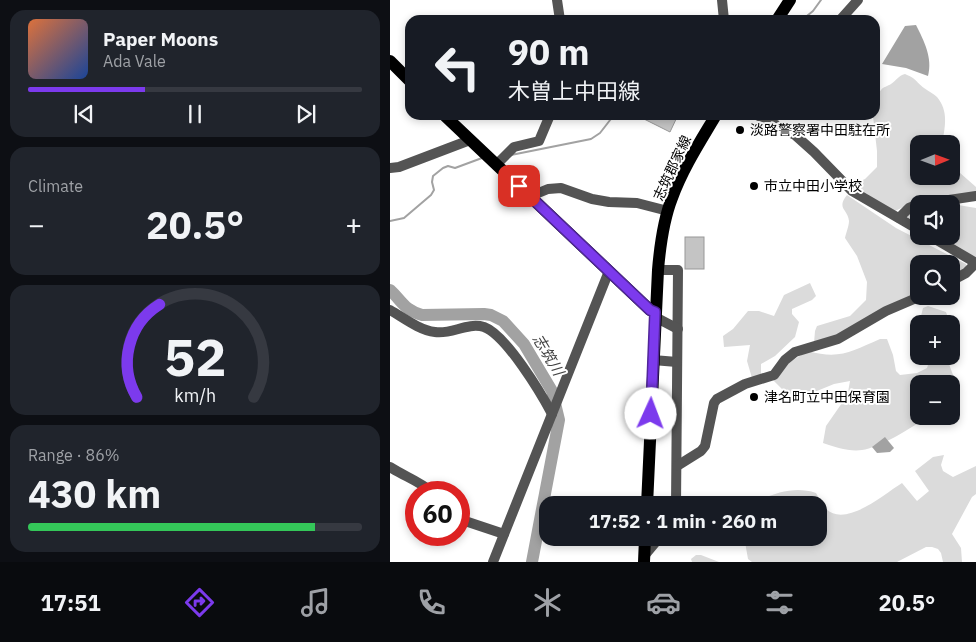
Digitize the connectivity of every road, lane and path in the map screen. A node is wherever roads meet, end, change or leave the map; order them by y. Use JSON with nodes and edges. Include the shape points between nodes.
{"nodes":[{"id":1,"x":557,"y":0,"type":"edge"},
{"id":2,"x":722,"y":0,"type":"edge"},
{"id":3,"x":790,"y":0,"type":"edge"},
{"id":4,"x":858,"y":0,"type":"edge"},
{"id":5,"x":559,"y":15,"type":"edge"},
{"id":6,"x":724,"y":15,"type":"edge"},
{"id":7,"x":780,"y":15,"type":"edge"},
{"id":8,"x":844,"y":15,"type":"edge"},
{"id":9,"x":390,"y":61,"type":"edge"},
{"id":10,"x":405,"y":76,"type":"edge"},
{"id":11,"x":449,"y":120,"type":"edge"},
{"id":12,"x":548,"y":120,"type":"edge"},
{"id":13,"x":713,"y":120,"type":"edge"},
{"id":14,"x":767,"y":120,"type":"edge"},
{"id":15,"x":470,"y":140,"type":"junction"},
{"id":16,"x":496,"y":164,"type":"junction"},
{"id":17,"x":390,"y":168,"type":"edge"},
{"id":18,"x":531,"y":196,"type":"junction"},
{"id":19,"x":976,"y":196,"type":"edge"},
{"id":20,"x":960,"y":198,"type":"edge"},
{"id":21,"x":910,"y":208,"type":"edge"},
{"id":22,"x":668,"y":211,"type":"junction"},
{"id":23,"x":899,"y":218,"type":"junction"},
{"id":24,"x":910,"y":225,"type":"edge"},
{"id":25,"x":945,"y":245,"type":"edge"},
{"id":26,"x":976,"y":263,"type":"edge"},
{"id":27,"x":658,"y":270,"type":"junction"},
{"id":28,"x":609,"y":271,"type":"junction"},
{"id":29,"x":960,"y":276,"type":"edge"},
{"id":30,"x":910,"y":301,"type":"edge"},
{"id":31,"x":390,"y":310,"type":"edge"},
{"id":32,"x":655,"y":315,"type":"junction"},
{"id":33,"x":678,"y":328,"type":"junction"},
{"id":34,"x":653,"y":360,"type":"junction"},
{"id":35,"x":678,"y":362,"type":"junction"},
{"id":36,"x":552,"y":413,"type":"junction"},
{"id":37,"x":677,"y":466,"type":"junction"},
{"id":38,"x":390,"y":467,"type":"edge"},
{"id":39,"x":418,"y":481,"type":"edge"},
{"id":40,"x":647,"y":496,"type":"edge"},
{"id":41,"x":676,"y":496,"type":"edge"},
{"id":42,"x":470,"y":523,"type":"edge"},
{"id":43,"x":504,"y":534,"type":"junction"},
{"id":44,"x":645,"y":546,"type":"edge"},
{"id":45,"x":653,"y":546,"type":"edge"},
{"id":46,"x":644,"y":559,"type":"edge"},
{"id":47,"x":493,"y":562,"type":"edge"}],
"edges":[{"from":1,"to":5,"type":"street"},
{"from":2,"to":6,"type":"street"},
{"from":3,"to":7,"type":"main road"},
{"from":4,"to":8,"type":"street"},
{"from":9,"to":10,"type":"main road"},
{"from":11,"to":15,"type":"main road"},
{"from":12,"to":16,"type":"street","via":[[539,141],[514,147]]},
{"from":13,"to":22,"type":"main road","name":"志筑郡家線","via":[[689,160]]},
{"from":14,"to":23,"type":"street","via":[[790,132],[852,191]]},
{"from":15,"to":16,"type":"main road"},
{"from":15,"to":17,"type":"street"},
{"from":16,"to":18,"type":"main road"},
{"from":18,"to":22,"type":"street","via":[[561,188],[592,199],[637,203]]},
{"from":18,"to":28,"type":"main road"},
{"from":19,"to":20,"type":"street"},
{"from":21,"to":23,"type":"street"},
{"from":22,"to":27,"type":"main road","name":"志筑郡家線"},
{"from":23,"to":24,"type":"street"},
{"from":25,"to":26,"type":"street"},
{"from":26,"to":29,"type":"street"},
{"from":27,"to":32,"type":"main road","name":"志筑郡家線"},
{"from":27,"to":33,"type":"street","via":[[678,270]]},
{"from":28,"to":32,"type":"main road"},
{"from":28,"to":36,"type":"street"},
{"from":30,"to":37,"type":"street","via":[[838,340],[795,352],[774,375],[745,384],[717,399],[705,446]]},
{"from":31,"to":36,"type":"street","via":[[435,332],[472,326],[489,330],[505,342]]},
{"from":32,"to":33,"type":"street"},
{"from":32,"to":34,"type":"main road","name":"志筑郡家線"},
{"from":33,"to":35,"type":"street"},
{"from":34,"to":35,"type":"street"},
{"from":34,"to":40,"type":"main road","name":"志筑郡家線"},
{"from":35,"to":37,"type":"street"},
{"from":36,"to":43,"type":"street"},
{"from":37,"to":41,"type":"street"},
{"from":38,"to":39,"type":"street"},
{"from":42,"to":43,"type":"street"},
{"from":43,"to":47,"type":"street"},
{"from":44,"to":46,"type":"main road"},
{"from":45,"to":46,"type":"street"}]}
